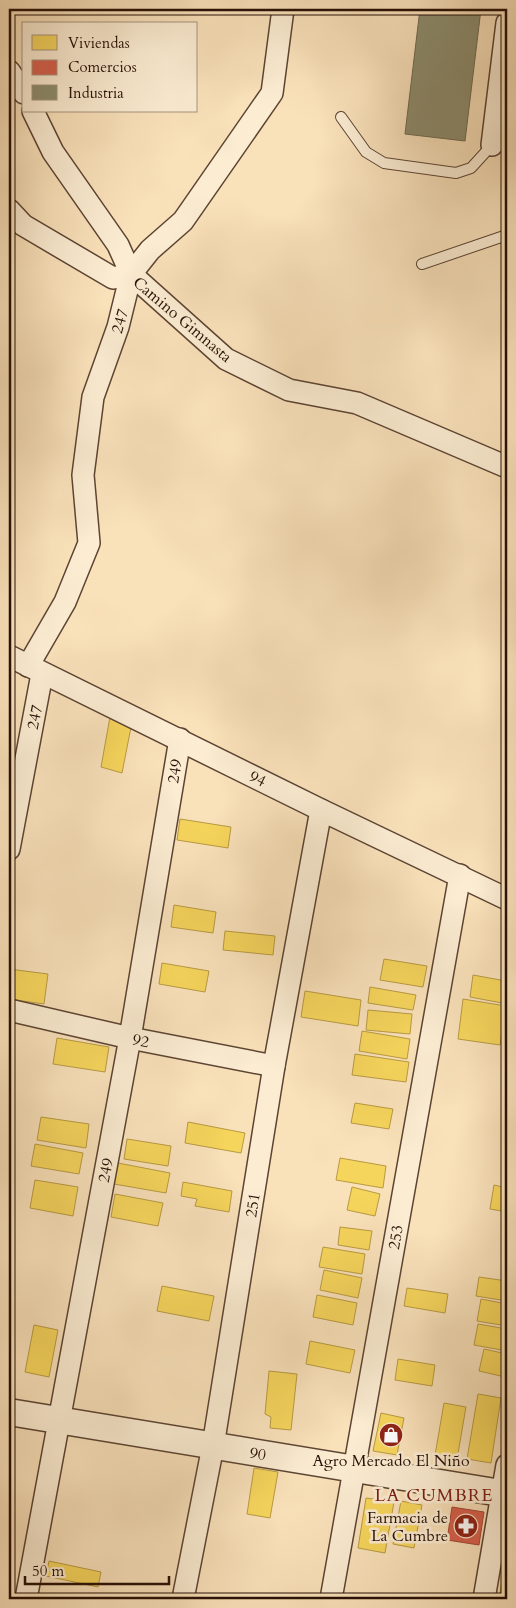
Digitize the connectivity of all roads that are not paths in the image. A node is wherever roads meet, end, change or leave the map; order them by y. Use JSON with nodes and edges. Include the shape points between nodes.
{"nodes":[{"id":1,"x":283,"y":9,"type":"edge"},
{"id":2,"x":507,"y":23,"type":"edge"},
{"id":3,"x":9,"y":71,"type":"edge"},
{"id":4,"x":22,"y":90,"type":"edge"},
{"id":5,"x":33,"y":112,"type":"edge"},
{"id":6,"x":341,"y":117,"type":"dead end"},
{"id":7,"x":492,"y":145,"type":"joint"},
{"id":8,"x":9,"y":210,"type":"edge"},
{"id":9,"x":507,"y":234,"type":"edge"},
{"id":10,"x":422,"y":264,"type":"dead end"},
{"id":11,"x":131,"y":274,"type":"junction"},
{"id":12,"x":507,"y":467,"type":"edge"},
{"id":13,"x":9,"y":656,"type":"edge"},
{"id":14,"x":35,"y":670,"type":"junction"},
{"id":15,"x":180,"y":739,"type":"junction"},
{"id":16,"x":321,"y":810,"type":"junction"},
{"id":17,"x":9,"y":849,"type":"edge"},
{"id":18,"x":460,"y":875,"type":"junction"},
{"id":19,"x":507,"y":899,"type":"edge"},
{"id":20,"x":9,"y":1010,"type":"edge"},
{"id":21,"x":130,"y":1038,"type":"junction"},
{"id":22,"x":274,"y":1066,"type":"junction"},
{"id":23,"x":9,"y":1412,"type":"edge"},
{"id":24,"x":58,"y":1421,"type":"junction"},
{"id":25,"x":213,"y":1446,"type":"junction"},
{"id":26,"x":507,"y":1465,"type":"edge"},
{"id":27,"x":354,"y":1468,"type":"junction"},
{"id":28,"x":505,"y":1494,"type":"edge"},
{"id":29,"x":26,"y":1599,"type":"edge"},
{"id":30,"x":183,"y":1599,"type":"edge"},
{"id":31,"x":331,"y":1599,"type":"edge"},
{"id":32,"x":484,"y":1599,"type":"edge"}],
"edges":[{"from":1,"to":11,"type":"street","name":"247","via":[[272,93],[183,221],[150,250]]},
{"from":2,"to":7,"type":"street"},
{"from":3,"to":4,"type":"street"},
{"from":5,"to":11,"type":"street","via":[[53,152],[118,245]]},
{"from":6,"to":7,"type":"lane","via":[[366,152],[384,163],[456,173],[470,168]]},
{"from":8,"to":11,"type":"street","name":"Camino Gimnasta","via":[[22,225],[113,278]]},
{"from":9,"to":10,"type":"lane"},
{"from":11,"to":12,"type":"street","name":"Camino Gimnasta","via":[[226,359],[289,390],[357,403]]},
{"from":11,"to":14,"type":"street","name":"247","via":[[118,327],[93,397],[83,475],[89,543]]},
{"from":13,"to":14,"type":"street","name":"94"},
{"from":14,"to":15,"type":"street","name":"94"},
{"from":14,"to":17,"type":"street","name":"247"},
{"from":15,"to":16,"type":"street","name":"94"},
{"from":15,"to":21,"type":"street","name":"249"},
{"from":16,"to":18,"type":"street","name":"94"},
{"from":16,"to":22,"type":"street","name":"251"},
{"from":18,"to":19,"type":"street","name":"94"},
{"from":18,"to":27,"type":"street","name":"253"},
{"from":20,"to":21,"type":"street","name":"92"},
{"from":21,"to":22,"type":"street","name":"92"},
{"from":21,"to":24,"type":"street","name":"249"},
{"from":22,"to":25,"type":"street","name":"251"},
{"from":23,"to":24,"type":"street","name":"90"},
{"from":24,"to":25,"type":"street","name":"90"},
{"from":24,"to":29,"type":"street","name":"249"},
{"from":25,"to":27,"type":"street","name":"90"},
{"from":25,"to":30,"type":"street","name":"251"},
{"from":26,"to":28,"type":"street"},
{"from":27,"to":28,"type":"street","name":"90"},
{"from":27,"to":31,"type":"street","name":"253"},
{"from":28,"to":32,"type":"street"}]}
